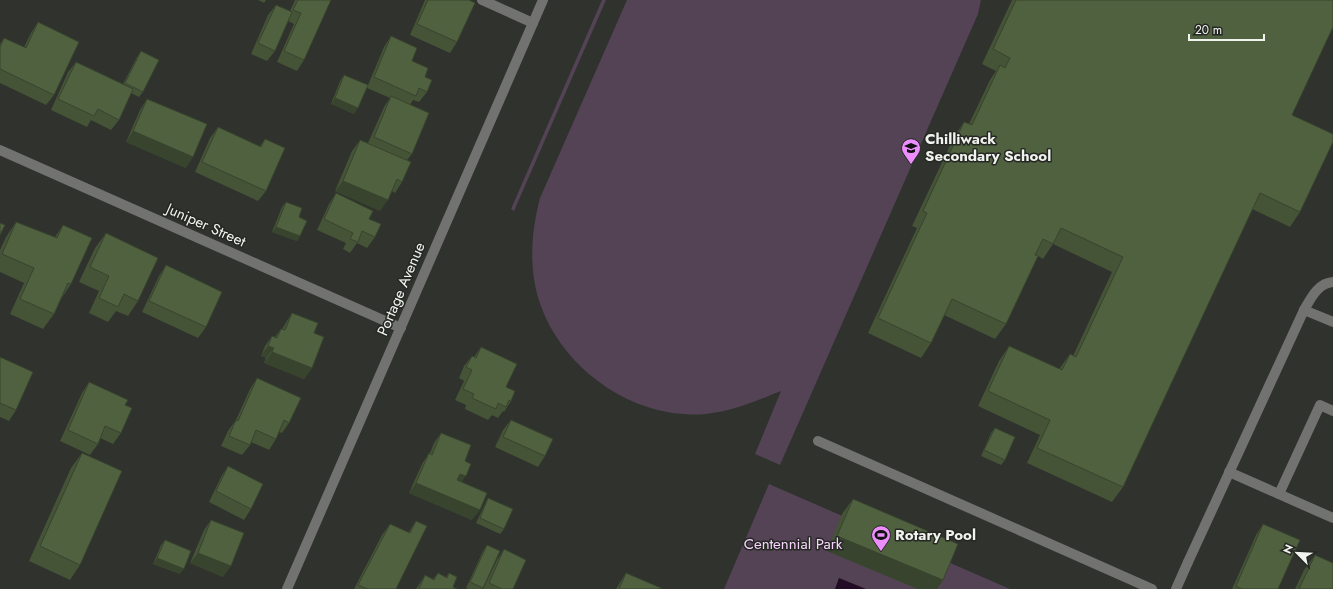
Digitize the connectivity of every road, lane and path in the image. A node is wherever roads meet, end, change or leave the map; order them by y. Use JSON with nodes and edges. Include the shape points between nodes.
{"nodes":[{"id":1,"x":482,"y":0,"type":"edge"},
{"id":2,"x":543,"y":0,"type":"edge"},
{"id":3,"x":533,"y":23,"type":"junction"},
{"id":4,"x":0,"y":150,"type":"edge"},
{"id":5,"x":1333,"y":282,"type":"edge"},
{"id":6,"x":1304,"y":310,"type":"junction"},
{"id":7,"x":1333,"y":322,"type":"edge"},
{"id":8,"x":401,"y":328,"type":"junction"},
{"id":9,"x":1333,"y":411,"type":"edge"},
{"id":10,"x":818,"y":441,"type":"dead end"},
{"id":11,"x":1229,"y":472,"type":"junction"},
{"id":12,"x":1279,"y":494,"type":"junction"},
{"id":13,"x":1333,"y":518,"type":"edge"},
{"id":14,"x":287,"y":589,"type":"edge"},
{"id":15,"x":1152,"y":589,"type":"edge"},
{"id":16,"x":1176,"y":589,"type":"edge"}],
"edges":[{"from":1,"to":3,"type":"street"},
{"from":2,"to":3,"type":"street","name":"Portage Avenue"},
{"from":3,"to":8,"type":"street","name":"Portage Avenue"},
{"from":4,"to":8,"type":"street","name":"Juniper Street"},
{"from":5,"to":6,"type":"street","via":[[1327,283],[1314,293]]},
{"from":6,"to":7,"type":"street"},
{"from":6,"to":11,"type":"street"},
{"from":8,"to":14,"type":"street","name":"Portage Avenue"},
{"from":9,"to":12,"type":"street","via":[[1320,405]]},
{"from":10,"to":15,"type":"street"},
{"from":11,"to":12,"type":"street"},
{"from":11,"to":16,"type":"street"},
{"from":12,"to":13,"type":"street"}]}
